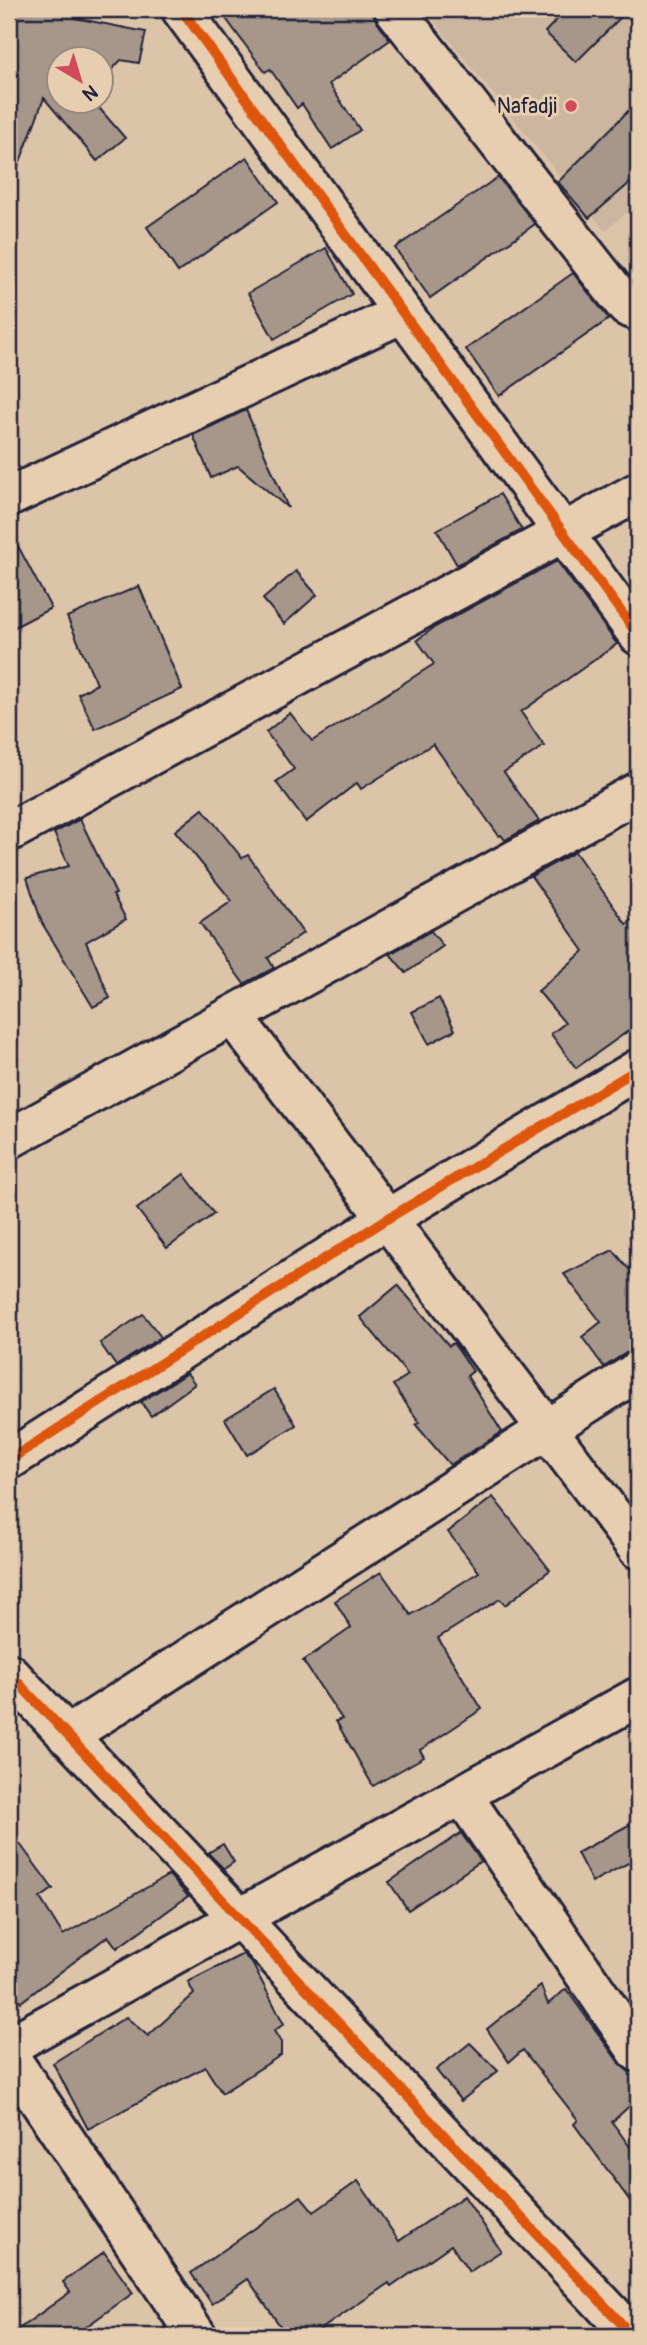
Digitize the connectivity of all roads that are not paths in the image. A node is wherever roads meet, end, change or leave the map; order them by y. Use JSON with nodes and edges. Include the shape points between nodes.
{"nodes":[{"id":1,"x":181,"y":9,"type":"edge"},
{"id":2,"x":394,"y":9,"type":"edge"},
{"id":3,"x":638,"y":311,"type":"edge"},
{"id":4,"x":403,"y":313,"type":"junction"},
{"id":5,"x":638,"y":492,"type":"edge"},
{"id":6,"x":9,"y":497,"type":"edge"},
{"id":7,"x":563,"y":533,"type":"junction"},
{"id":8,"x":638,"y":635,"type":"edge"},
{"id":9,"x":638,"y":792,"type":"edge"},
{"id":10,"x":9,"y":832,"type":"edge"},
{"id":11,"x":233,"y":1016,"type":"junction"},
{"id":12,"x":638,"y":1069,"type":"edge"},
{"id":13,"x":9,"y":1139,"type":"edge"},
{"id":14,"x":387,"y":1219,"type":"junction"},
{"id":15,"x":638,"y":1371,"type":"edge"},
{"id":16,"x":548,"y":1429,"type":"junction"},
{"id":17,"x":9,"y":1460,"type":"edge"},
{"id":18,"x":638,"y":1549,"type":"edge"},
{"id":19,"x":9,"y":1673,"type":"edge"},
{"id":20,"x":638,"y":1697,"type":"edge"},
{"id":21,"x":67,"y":1736,"type":"junction"},
{"id":22,"x":462,"y":1795,"type":"junction"},
{"id":23,"x":239,"y":1918,"type":"junction"},
{"id":24,"x":9,"y":2046,"type":"edge"},
{"id":25,"x":638,"y":2052,"type":"edge"},
{"id":26,"x":9,"y":2056,"type":"edge"},
{"id":27,"x":197,"y":2336,"type":"edge"},
{"id":28,"x":633,"y":2336,"type":"edge"}],
"edges":[{"from":1,"to":4,"type":"street"},
{"from":2,"to":3,"type":"street","via":[[627,307]]},
{"from":4,"to":6,"type":"street"},
{"from":4,"to":7,"type":"street"},
{"from":5,"to":7,"type":"street"},
{"from":7,"to":8,"type":"street"},
{"from":7,"to":10,"type":"street"},
{"from":9,"to":11,"type":"street"},
{"from":11,"to":13,"type":"street"},
{"from":11,"to":14,"type":"street"},
{"from":12,"to":14,"type":"street"},
{"from":14,"to":16,"type":"street"},
{"from":14,"to":17,"type":"street"},
{"from":15,"to":16,"type":"street"},
{"from":16,"to":18,"type":"street"},
{"from":16,"to":21,"type":"street"},
{"from":19,"to":21,"type":"street"},
{"from":20,"to":22,"type":"street"},
{"from":21,"to":23,"type":"street"},
{"from":22,"to":23,"type":"street"},
{"from":22,"to":25,"type":"street"},
{"from":23,"to":24,"type":"street"},
{"from":23,"to":28,"type":"street"},
{"from":26,"to":27,"type":"street"}]}
